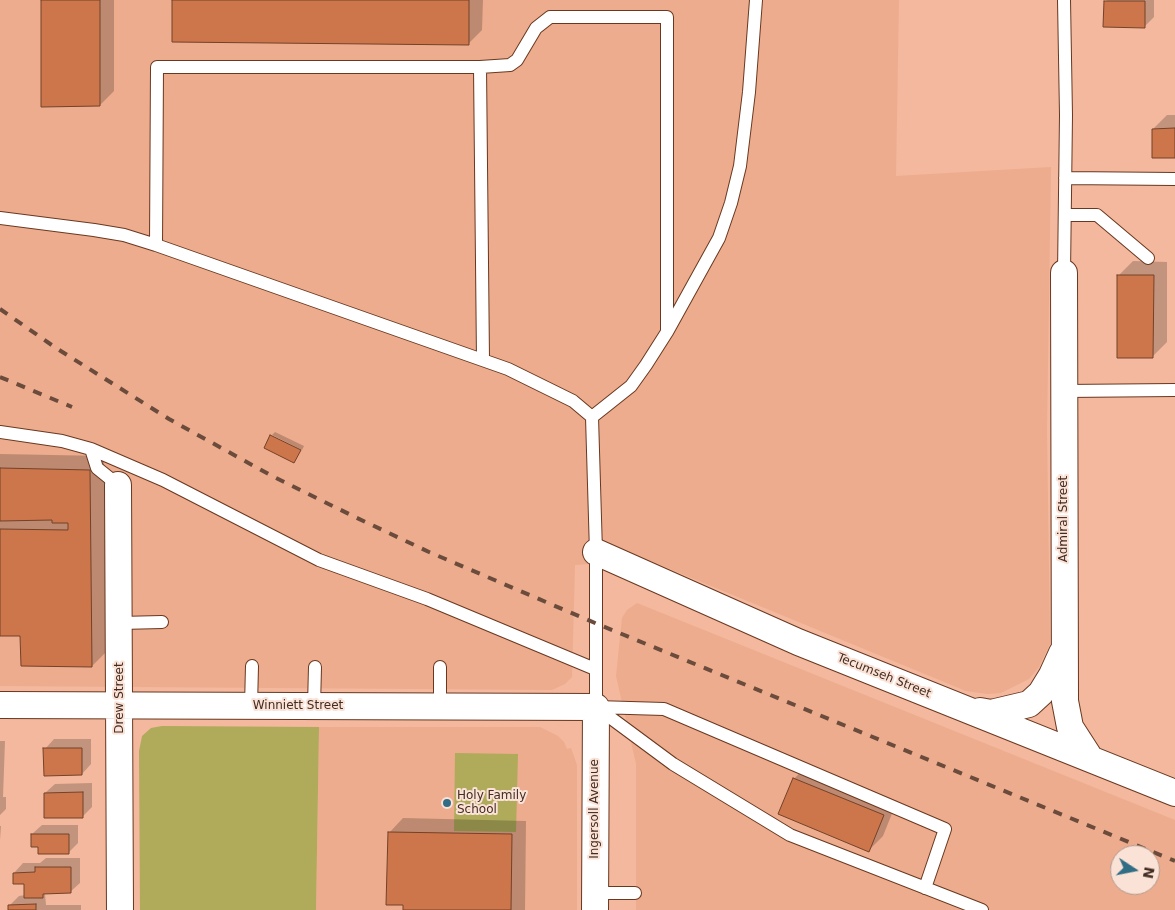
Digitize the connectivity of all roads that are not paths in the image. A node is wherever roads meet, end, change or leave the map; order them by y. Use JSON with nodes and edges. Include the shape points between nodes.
{"nodes":[{"id":1,"x":756,"y":0,"type":"edge"},
{"id":2,"x":1064,"y":0,"type":"edge"},
{"id":3,"x":480,"y":67,"type":"junction"},
{"id":4,"x":1065,"y":178,"type":"junction"},
{"id":5,"x":1175,"y":179,"type":"edge"},
{"id":6,"x":1065,"y":215,"type":"junction"},
{"id":7,"x":0,"y":218,"type":"edge"},
{"id":8,"x":156,"y":245,"type":"junction"},
{"id":9,"x":1148,"y":258,"type":"dead end"},
{"id":10,"x":1064,"y":273,"type":"joint"},
{"id":11,"x":667,"y":332,"type":"junction"},
{"id":12,"x":483,"y":360,"type":"junction"},
{"id":13,"x":1175,"y":390,"type":"edge"},
{"id":14,"x":1064,"y":391,"type":"junction"},
{"id":15,"x":592,"y":417,"type":"junction"},
{"id":16,"x":0,"y":432,"type":"edge"},
{"id":17,"x":90,"y":449,"type":"junction"},
{"id":18,"x":118,"y":485,"type":"joint"},
{"id":19,"x":596,"y":552,"type":"junction"},
{"id":20,"x":162,"y":622,"type":"dead end"},
{"id":21,"x":120,"y":623,"type":"junction"},
{"id":22,"x":1064,"y":635,"type":"junction"},
{"id":23,"x":252,"y":666,"type":"dead end"},
{"id":24,"x":315,"y":667,"type":"dead end"},
{"id":25,"x":440,"y":668,"type":"dead end"},
{"id":26,"x":595,"y":670,"type":"junction"},
{"id":27,"x":120,"y":705,"type":"junction"},
{"id":28,"x":0,"y":706,"type":"edge"},
{"id":29,"x":251,"y":706,"type":"junction"},
{"id":30,"x":314,"y":706,"type":"junction"},
{"id":31,"x":440,"y":707,"type":"junction"},
{"id":32,"x":596,"y":707,"type":"junction"},
{"id":33,"x":970,"y":710,"type":"junction"},
{"id":34,"x":1090,"y":758,"type":"junction"},
{"id":35,"x":1175,"y":793,"type":"edge"},
{"id":36,"x":925,"y":888,"type":"junction"},
{"id":37,"x":635,"y":893,"type":"dead end"},
{"id":38,"x":595,"y":901,"type":"edge"},
{"id":39,"x":120,"y":910,"type":"edge"},
{"id":40,"x":982,"y":910,"type":"edge"}],
"edges":[{"from":1,"to":11,"type":"lane","via":[[747,110],[731,204],[718,238]]},
{"from":2,"to":4,"type":"lane"},
{"from":3,"to":8,"type":"lane","via":[[157,67]]},
{"from":3,"to":11,"type":"lane","via":[[510,65],[518,60],[536,28],[550,17],[667,17]]},
{"from":3,"to":12,"type":"lane"},
{"from":4,"to":5,"type":"lane"},
{"from":4,"to":6,"type":"lane"},
{"from":6,"to":9,"type":"lane","via":[[1097,215]]},
{"from":6,"to":10,"type":"lane"},
{"from":7,"to":8,"type":"lane","via":[[114,233]]},
{"from":8,"to":12,"type":"lane"},
{"from":10,"to":14,"type":"street","name":"Admiral Street"},
{"from":11,"to":15,"type":"lane","via":[[631,386]]},
{"from":12,"to":15,"type":"lane","via":[[551,389]]},
{"from":13,"to":14,"type":"lane"},
{"from":14,"to":22,"type":"street","name":"Admiral Street"},
{"from":15,"to":19,"type":"lane"},
{"from":16,"to":17,"type":"lane","via":[[62,441]]},
{"from":17,"to":18,"type":"lane","via":[[97,468]]},
{"from":17,"to":26,"type":"lane","via":[[163,480],[319,560],[428,599]]},
{"from":18,"to":21,"type":"street","name":"Drew Street"},
{"from":19,"to":26,"type":"lane"},
{"from":19,"to":33,"type":"street","name":"Tecumseh Street","via":[[798,642]]},
{"from":20,"to":21,"type":"lane"},
{"from":21,"to":27,"type":"street","name":"Drew Street"},
{"from":22,"to":33,"type":"street","via":[[1061,657],[1052,675],[1041,693],[1029,704],[991,713]]},
{"from":22,"to":34,"type":"street","name":"Admiral Street","via":[[1065,700],[1070,727]]},
{"from":23,"to":29,"type":"lane"},
{"from":24,"to":30,"type":"lane"},
{"from":25,"to":31,"type":"lane"},
{"from":26,"to":32,"type":"lane"},
{"from":27,"to":28,"type":"street","name":"Winniett Street"},
{"from":27,"to":29,"type":"street","name":"Winniett Street"},
{"from":27,"to":39,"type":"street","name":"Drew Street"},
{"from":29,"to":30,"type":"street","name":"Winniett Street"},
{"from":30,"to":31,"type":"street","name":"Winniett Street"},
{"from":31,"to":32,"type":"street","name":"Winniett Street"},
{"from":32,"to":36,"type":"lane","via":[[673,764],[790,835]]},
{"from":32,"to":36,"type":"lane","via":[[664,709],[944,829]]},
{"from":32,"to":38,"type":"street","name":"Ingersoll Avenue"},
{"from":33,"to":34,"type":"street","name":"Tecumseh Street"},
{"from":34,"to":35,"type":"street","name":"Tecumseh Street"},
{"from":36,"to":40,"type":"lane"},
{"from":37,"to":38,"type":"lane"}]}
